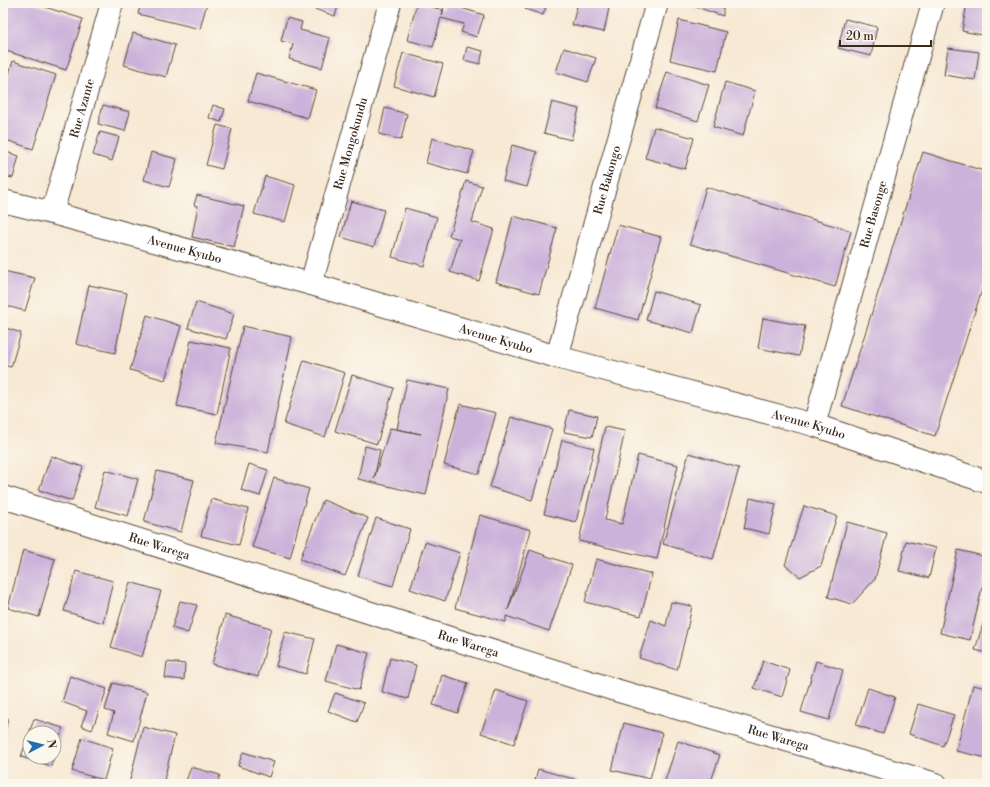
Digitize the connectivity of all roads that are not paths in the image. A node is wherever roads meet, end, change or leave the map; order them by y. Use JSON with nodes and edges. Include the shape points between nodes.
{"nodes":[{"id":1,"x":112,"y":3,"type":"edge"},
{"id":2,"x":390,"y":3,"type":"edge"},
{"id":3,"x":657,"y":3,"type":"edge"},
{"id":4,"x":933,"y":3,"type":"edge"},
{"id":5,"x":3,"y":201,"type":"edge"},
{"id":6,"x":52,"y":214,"type":"junction"},
{"id":7,"x":311,"y":284,"type":"junction"},
{"id":8,"x":556,"y":357,"type":"junction"},
{"id":9,"x":814,"y":425,"type":"junction"},
{"id":10,"x":987,"y":482,"type":"edge"},
{"id":11,"x":3,"y":496,"type":"edge"},
{"id":12,"x":936,"y":784,"type":"edge"}],
"edges":[{"from":1,"to":6,"type":"street","name":"Rue Azante"},
{"from":2,"to":7,"type":"street","name":"Rue Mongokundu"},
{"from":3,"to":8,"type":"street","name":"Rue Bakongo"},
{"from":4,"to":9,"type":"street","name":"Rue Basonge"},
{"from":5,"to":6,"type":"street","name":"Avenue Kyubo"},
{"from":6,"to":7,"type":"street","name":"Avenue Kyubo"},
{"from":7,"to":8,"type":"street","name":"Avenue Kyubo"},
{"from":8,"to":9,"type":"street","name":"Avenue Kyubo"},
{"from":9,"to":10,"type":"street","name":"Avenue Kyubo"},
{"from":11,"to":12,"type":"street","name":"Rue Warega","via":[[612,690]]}]}
